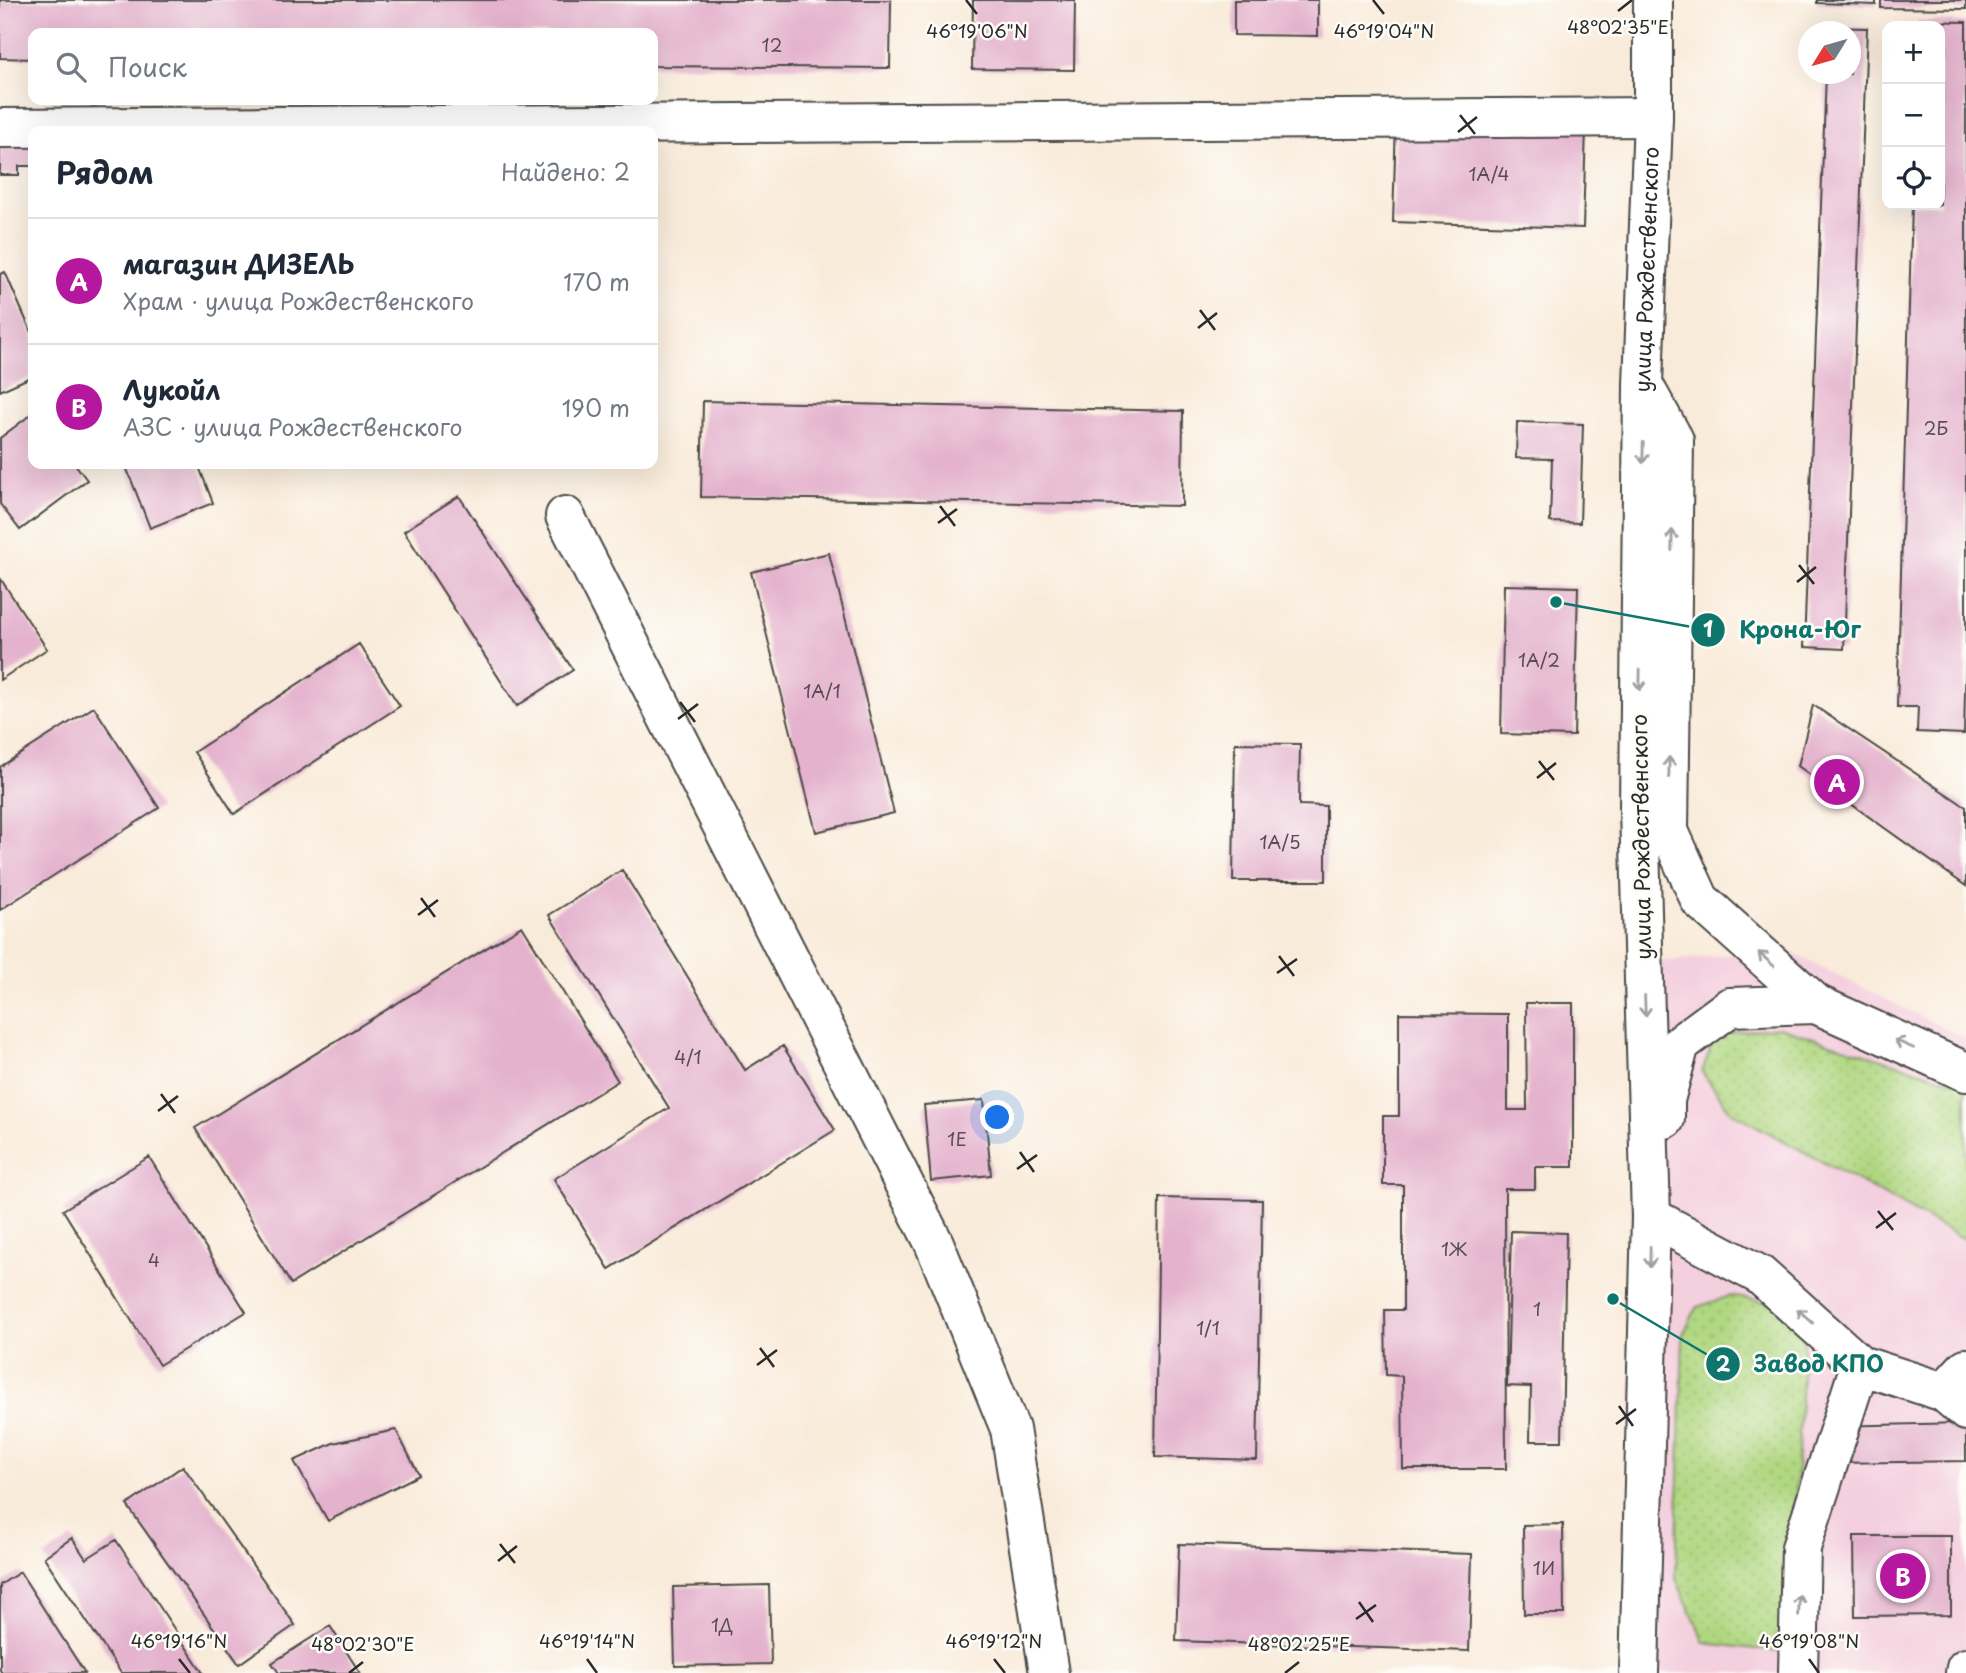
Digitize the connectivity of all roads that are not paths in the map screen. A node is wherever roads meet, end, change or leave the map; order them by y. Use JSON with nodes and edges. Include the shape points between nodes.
{"nodes":[{"id":1,"x":1653,"y":0,"type":"edge"},
{"id":2,"x":1653,"y":117,"type":"junction"},
{"id":3,"x":301,"y":126,"type":"edge"},
{"id":4,"x":0,"y":128,"type":"edge"},
{"id":5,"x":28,"y":128,"type":"edge"},
{"id":6,"x":1643,"y":384,"type":"junction"},
{"id":7,"x":565,"y":516,"type":"dead end"},
{"id":8,"x":1816,"y":1004,"type":"junction"},
{"id":9,"x":1966,"y":1072,"type":"edge"},
{"id":10,"x":1651,"y":1217,"type":"junction"},
{"id":11,"x":1860,"y":1365,"type":"junction"},
{"id":12,"x":1959,"y":1390,"type":"edge"},
{"id":13,"x":1049,"y":1673,"type":"edge"},
{"id":14,"x":1639,"y":1673,"type":"edge"},
{"id":15,"x":1798,"y":1673,"type":"edge"}],
"edges":[{"from":1,"to":2,"type":"main road","name":"улица Рождественского"},
{"from":2,"to":3,"type":"main road"},
{"from":2,"to":6,"type":"main road","name":"улица Рождественского"},
{"from":4,"to":5,"type":"main road"},
{"from":8,"to":6,"type":"main road","one_way":true,"via":[[1700,900],[1669,831],[1674,440]]},
{"from":6,"to":10,"type":"main road","name":"улица Рождественского","one_way":true,"via":[[1639,810]]},
{"from":7,"to":13,"type":"main road","via":[[934,1243],[1010,1429]]},
{"from":9,"to":8,"type":"main road","one_way":true},
{"from":8,"to":10,"type":"main road","via":[[1730,1007],[1680,1044],[1665,1100],[1667,1185]]},
{"from":11,"to":10,"type":"main road","one_way":true,"via":[[1760,1275]]},
{"from":10,"to":14,"type":"main road","name":"улица Рождественского","one_way":true},
{"from":11,"to":12,"type":"main road"},
{"from":15,"to":11,"type":"main road","one_way":true,"via":[[1801,1548]]}]}
